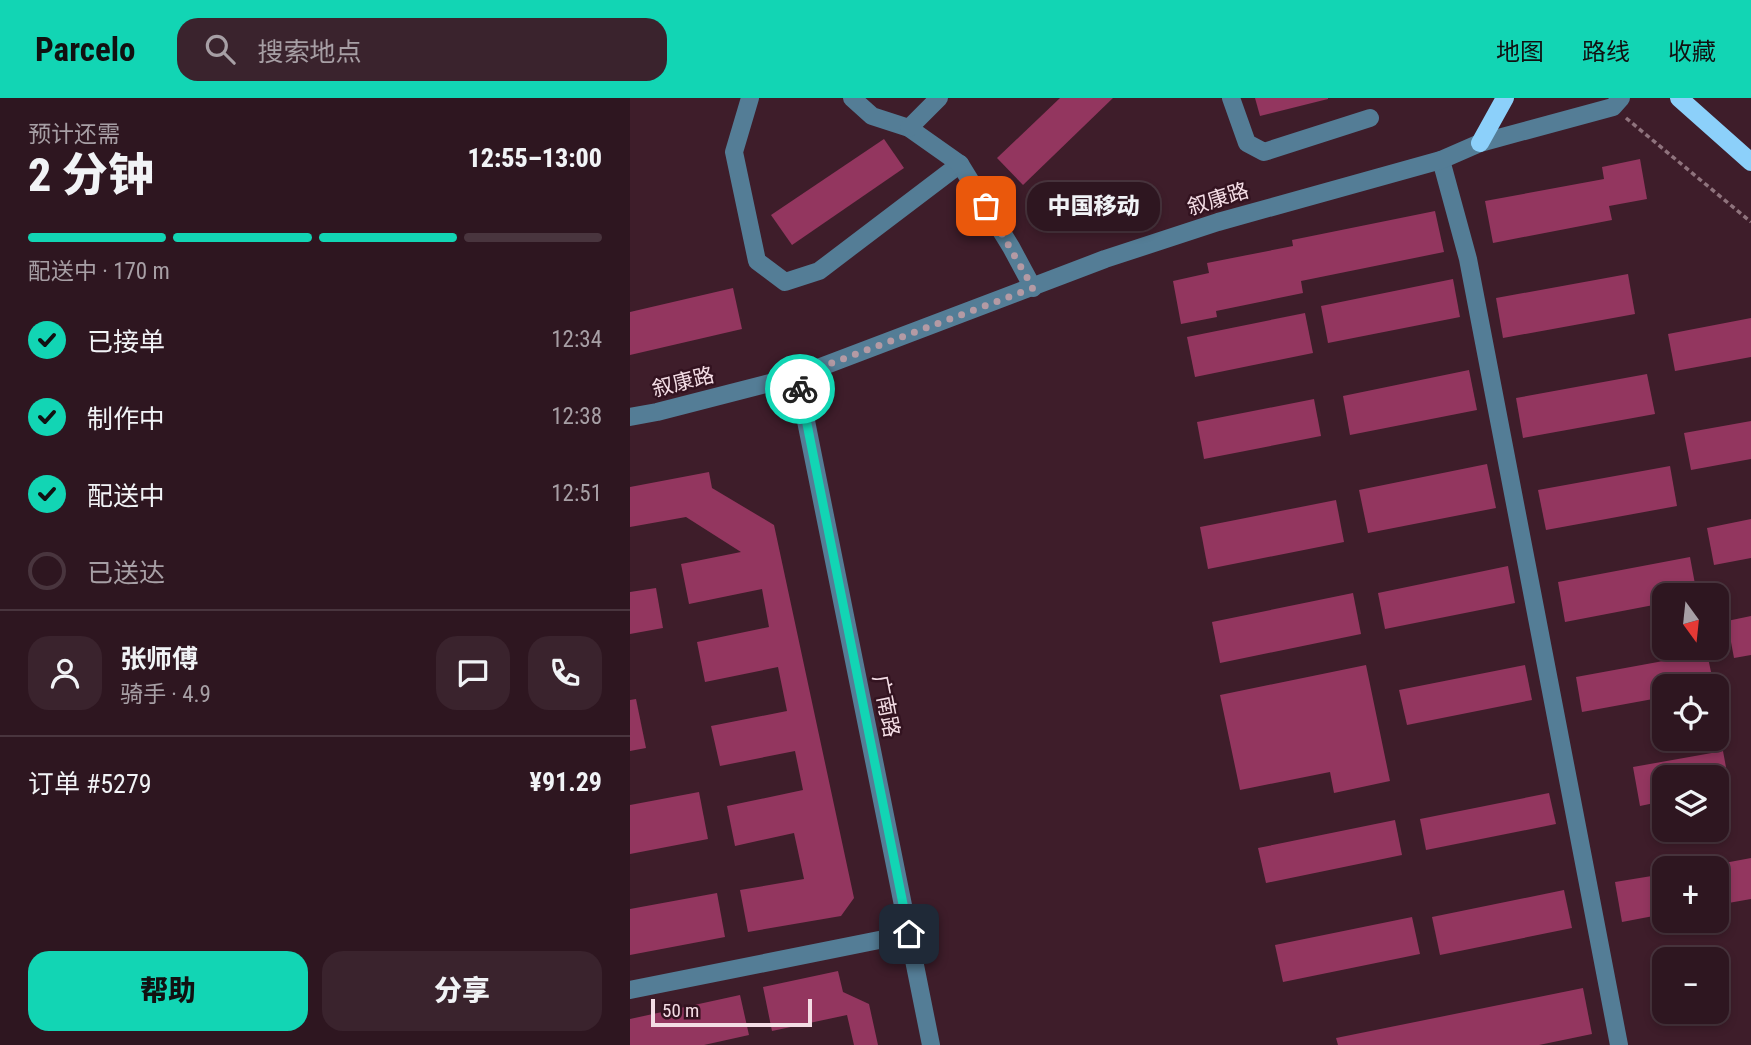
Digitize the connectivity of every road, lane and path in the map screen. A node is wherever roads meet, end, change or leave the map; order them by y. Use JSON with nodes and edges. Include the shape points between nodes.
{"nodes":[{"id":1,"x":750,"y":98,"type":"edge"},
{"id":2,"x":852,"y":98,"type":"edge"},
{"id":3,"x":939,"y":98,"type":"edge"},
{"id":4,"x":1231,"y":98,"type":"edge"},
{"id":5,"x":1505,"y":98,"type":"edge"},
{"id":6,"x":1679,"y":98,"type":"edge"},
{"id":7,"x":1617,"y":102,"type":"edge"},
{"id":8,"x":1370,"y":118,"type":"dead end"},
{"id":9,"x":909,"y":128,"type":"junction"},
{"id":10,"x":1480,"y":143,"type":"junction"},
{"id":11,"x":1441,"y":160,"type":"junction"},
{"id":12,"x":1751,"y":162,"type":"edge"},
{"id":13,"x":960,"y":164,"type":"junction"},
{"id":14,"x":1751,"y":222,"type":"edge"},
{"id":15,"x":1033,"y":288,"type":"junction"},
{"id":16,"x":797,"y":376,"type":"junction"},
{"id":17,"x":630,"y":417,"type":"edge"},
{"id":18,"x":909,"y":934,"type":"junction"},
{"id":19,"x":630,"y":990,"type":"edge"},
{"id":20,"x":931,"y":1045,"type":"edge"},
{"id":21,"x":1619,"y":1045,"type":"edge"}],
"edges":[{"from":1,"to":13,"type":"street","via":[[734,152],[757,261],[785,282],[818,271]]},
{"from":2,"to":9,"type":"street","via":[[872,117]]},
{"from":3,"to":9,"type":"street"},
{"from":4,"to":8,"type":"street","via":[[1247,143],[1264,152]]},
{"from":5,"to":10,"type":"main road"},
{"from":6,"to":12,"type":"main road"},
{"from":7,"to":10,"type":"street","name":"叙康路"},
{"from":7,"to":14,"type":"path"},
{"from":9,"to":13,"type":"street"},
{"from":10,"to":11,"type":"street","name":"叙康路"},
{"from":11,"to":15,"type":"street","name":"叙康路","via":[[1218,222]]},
{"from":11,"to":21,"type":"street","via":[[1468,259]]},
{"from":13,"to":15,"type":"street"},
{"from":15,"to":16,"type":"street","name":"叙康路"},
{"from":16,"to":17,"type":"street","name":"叙康路"},
{"from":16,"to":18,"type":"street","name":"广南路"},
{"from":18,"to":19,"type":"street"},
{"from":18,"to":20,"type":"street","name":"广南路"}]}
